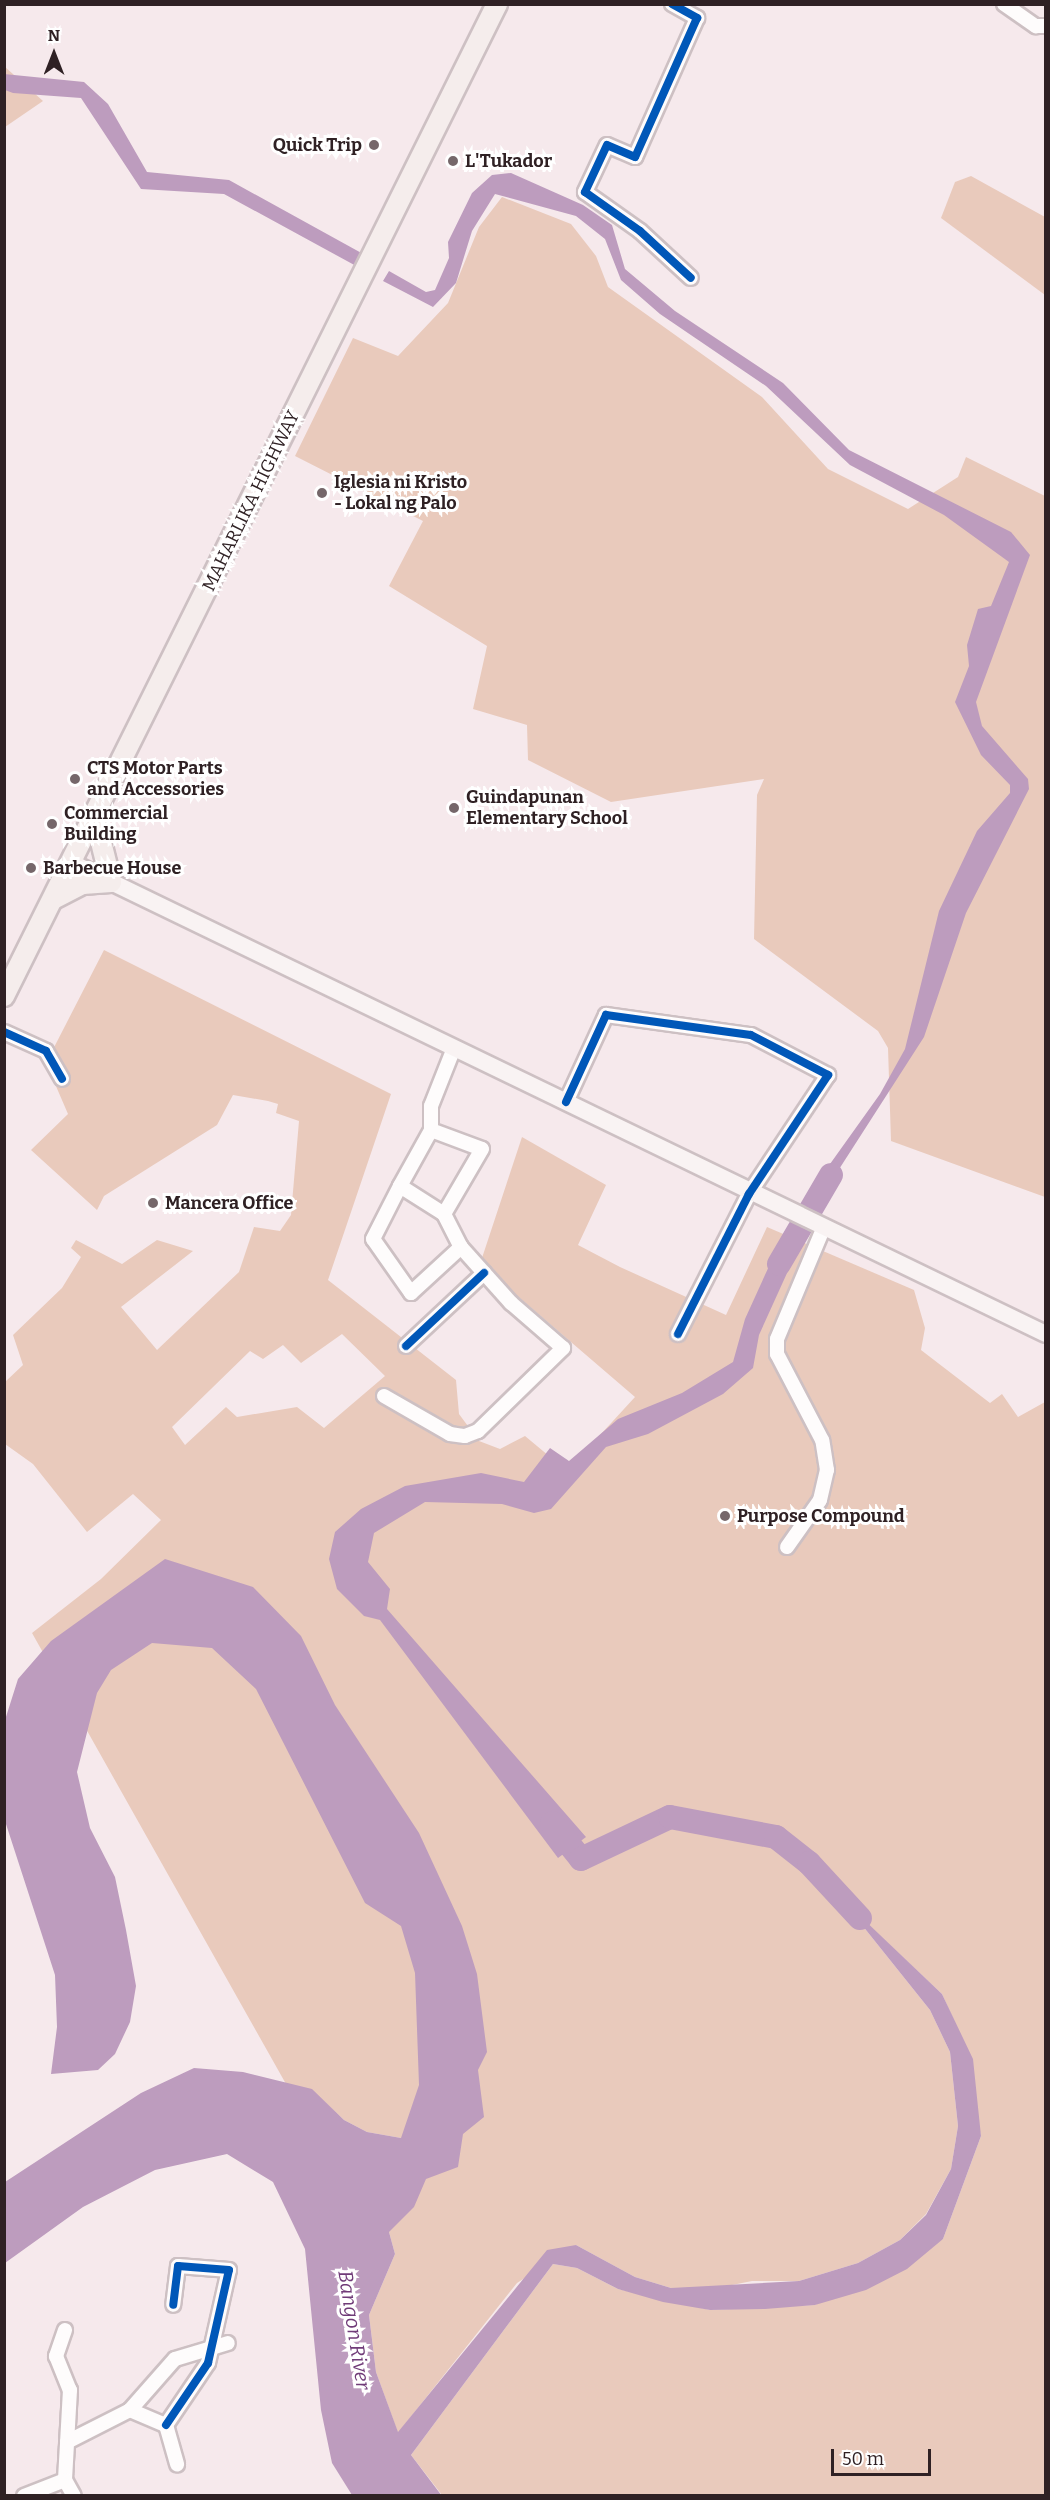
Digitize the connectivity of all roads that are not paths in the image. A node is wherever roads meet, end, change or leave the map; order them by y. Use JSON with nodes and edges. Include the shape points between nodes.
{"nodes":[{"id":1,"x":496,"y":4,"type":"edge"},
{"id":2,"x":672,"y":4,"type":"edge"},
{"id":3,"x":1004,"y":4,"type":"edge"},
{"id":4,"x":1046,"y":26,"type":"edge"},
{"id":5,"x":691,"y":278,"type":"dead end"},
{"id":6,"x":95,"y":817,"type":"junction"},
{"id":7,"x":72,"y":863,"type":"junction"},
{"id":8,"x":111,"y":882,"type":"junction"},
{"id":9,"x":55,"y":898,"type":"junction"},
{"id":10,"x":4,"y":996,"type":"edge"},
{"id":11,"x":4,"y":1032,"type":"edge"},
{"id":12,"x":454,"y":1048,"type":"junction"},
{"id":13,"x":62,"y":1079,"type":"dead end"},
{"id":14,"x":566,"y":1102,"type":"junction"},
{"id":15,"x":431,"y":1130,"type":"junction"},
{"id":16,"x":400,"y":1186,"type":"junction"},
{"id":17,"x":749,"y":1194,"type":"junction"},
{"id":18,"x":444,"y":1214,"type":"junction"},
{"id":19,"x":819,"y":1227,"type":"junction"},
{"id":20,"x":461,"y":1247,"type":"junction"},
{"id":21,"x":484,"y":1273,"type":"junction"},
{"id":22,"x":678,"y":1334,"type":"dead end"},
{"id":23,"x":1046,"y":1334,"type":"edge"},
{"id":24,"x":406,"y":1346,"type":"dead end"},
{"id":25,"x":384,"y":1396,"type":"dead end"},
{"id":26,"x":787,"y":1547,"type":"dead end"},
{"id":27,"x":173,"y":2305,"type":"dead end"},
{"id":28,"x":65,"y":2330,"type":"dead end"},
{"id":29,"x":221,"y":2345,"type":"junction"},
{"id":30,"x":130,"y":2410,"type":"junction"},
{"id":31,"x":166,"y":2425,"type":"junction"},
{"id":32,"x":67,"y":2442,"type":"junction"},
{"id":33,"x":177,"y":2464,"type":"dead end"},
{"id":34,"x":65,"y":2480,"type":"junction"},
{"id":35,"x":24,"y":2496,"type":"edge"},
{"id":36,"x":74,"y":2496,"type":"edge"}],
"edges":[{"from":1,"to":6,"type":"highway","name":"MAHARLIKA HIGHWAY"},
{"from":2,"to":5,"type":"street","via":[[697,18],[635,157],[606,145],[585,192],[640,231]]},
{"from":3,"to":4,"type":"street","via":[[1036,26]]},
{"from":6,"to":7,"type":"highway","name":"MAHARLIKA HIGHWAY"},
{"from":6,"to":8,"type":"highway"},
{"from":7,"to":8,"type":"main road"},
{"from":7,"to":9,"type":"highway","name":"MAHARLIKA HIGHWAY"},
{"from":8,"to":9,"type":"highway","via":[[83,884]]},
{"from":8,"to":12,"type":"main road"},
{"from":9,"to":10,"type":"highway","name":"MAHARLIKA HIGHWAY"},
{"from":11,"to":13,"type":"street","via":[[46,1051]]},
{"from":12,"to":14,"type":"main road"},
{"from":12,"to":15,"type":"street","via":[[431,1106]]},
{"from":14,"to":17,"type":"main road"},
{"from":14,"to":17,"type":"street","via":[[606,1015],[751,1035],[828,1075]]},
{"from":15,"to":16,"type":"street"},
{"from":15,"to":18,"type":"street","via":[[482,1149]]},
{"from":16,"to":18,"type":"street"},
{"from":16,"to":20,"type":"street","via":[[373,1239],[411,1293]]},
{"from":17,"to":19,"type":"main road"},
{"from":17,"to":22,"type":"street"},
{"from":18,"to":20,"type":"street"},
{"from":19,"to":23,"type":"main road"},
{"from":19,"to":26,"type":"street","via":[[777,1339],[777,1354],[822,1440],[827,1470],[820,1500]]},
{"from":20,"to":21,"type":"street"},
{"from":21,"to":24,"type":"street"},
{"from":21,"to":25,"type":"street","via":[[563,1348],[478,1431],[465,1436],[450,1434]]},
{"from":27,"to":29,"type":"street","via":[[177,2266],[229,2270]]},
{"from":28,"to":32,"type":"street","via":[[56,2356],[70,2390]]},
{"from":29,"to":30,"type":"street","via":[[175,2359]]},
{"from":29,"to":31,"type":"street"},
{"from":30,"to":31,"type":"street"},
{"from":30,"to":32,"type":"street"},
{"from":31,"to":33,"type":"street"},
{"from":32,"to":34,"type":"street"},
{"from":34,"to":35,"type":"street"},
{"from":34,"to":36,"type":"street"}]}
